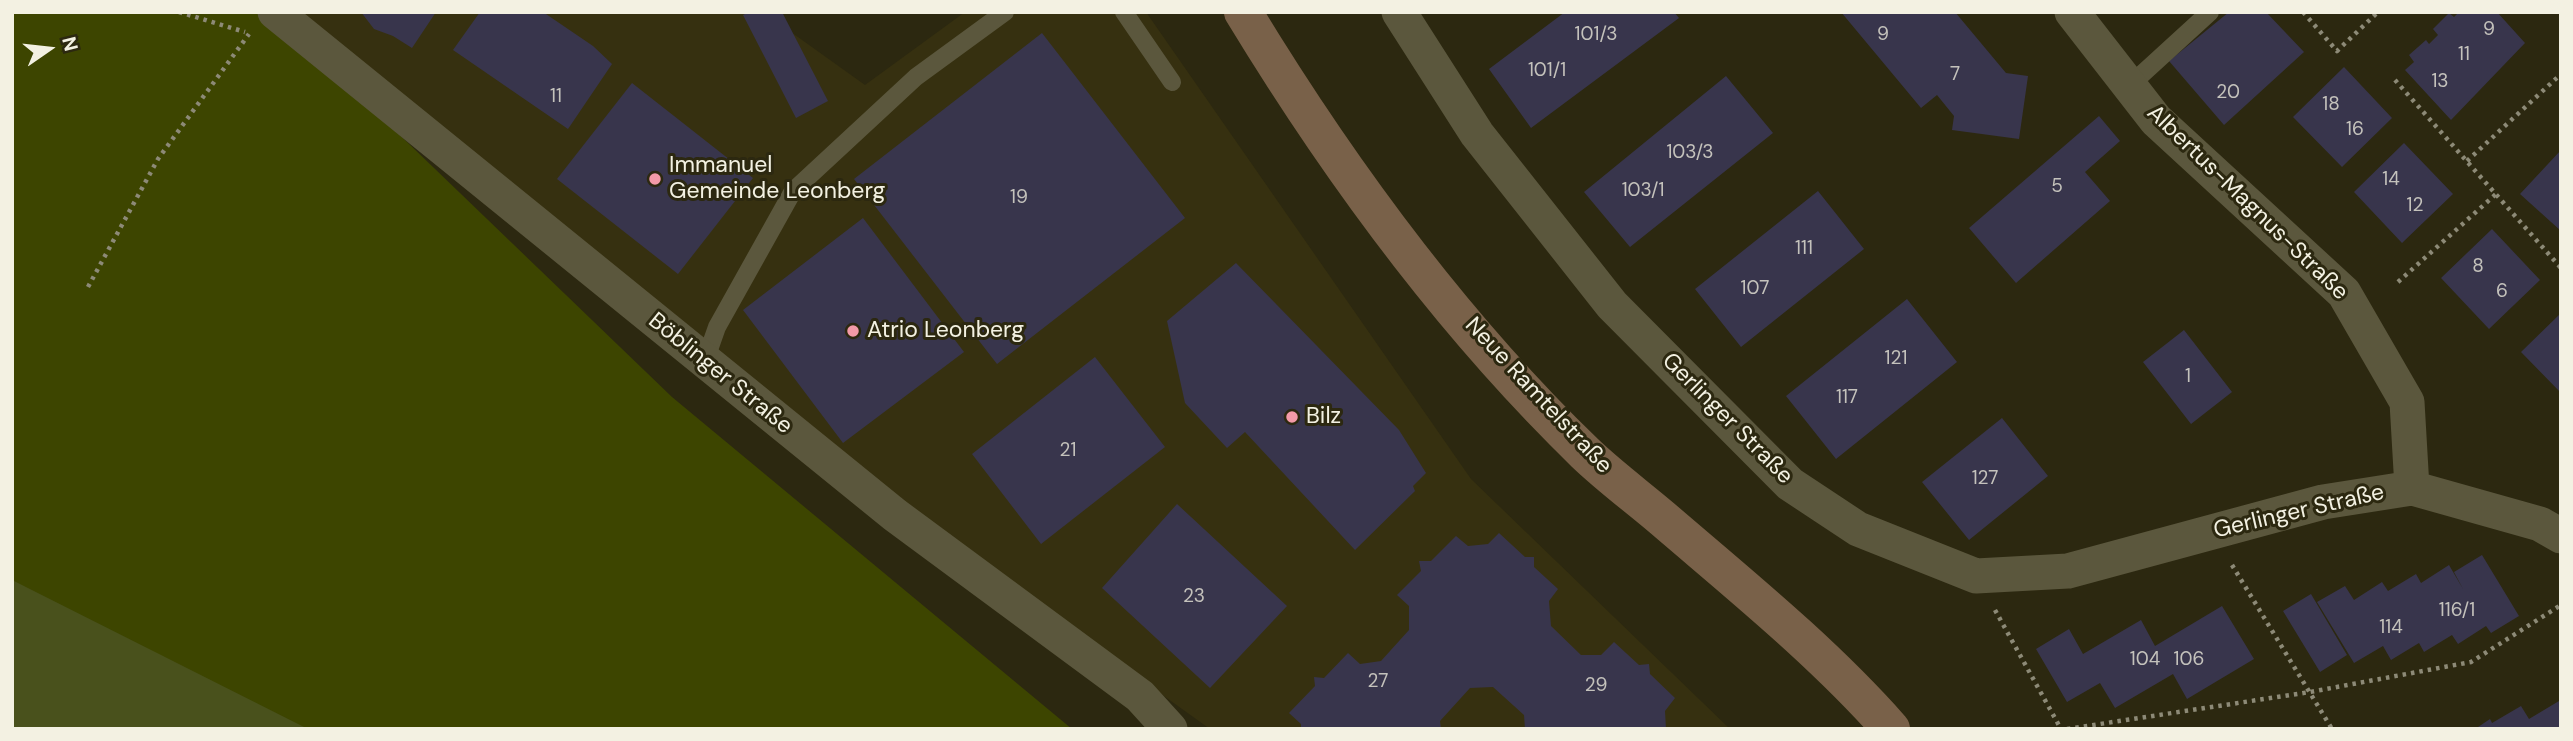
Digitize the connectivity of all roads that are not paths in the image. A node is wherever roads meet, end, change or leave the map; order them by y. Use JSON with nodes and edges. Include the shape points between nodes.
{"nodes":[{"id":1,"x":1005,"y":12,"type":"edge"},
{"id":2,"x":1124,"y":12,"type":"edge"},
{"id":3,"x":1242,"y":12,"type":"edge"},
{"id":4,"x":1399,"y":12,"type":"edge"},
{"id":5,"x":2072,"y":12,"type":"edge"},
{"id":6,"x":2210,"y":12,"type":"edge"},
{"id":7,"x":266,"y":20,"type":"edge"},
{"id":8,"x":1172,"y":82,"type":"dead end"},
{"id":9,"x":2129,"y":86,"type":"junction"},
{"id":10,"x":705,"y":361,"type":"junction"},
{"id":11,"x":2412,"y":488,"type":"junction"},
{"id":12,"x":2561,"y":536,"type":"edge"},
{"id":13,"x":1170,"y":729,"type":"edge"},
{"id":14,"x":1891,"y":729,"type":"edge"}],
"edges":[{"from":1,"to":10,"type":"lane","via":[[916,77],[793,191],[717,327]]},
{"from":2,"to":8,"type":"lane"},
{"from":3,"to":14,"type":"main road","name":"Neue Ramtelstraße","via":[[1292,94],[1402,246],[1497,359],[1586,453],[1804,641]]},
{"from":4,"to":11,"type":"street","name":"Gerlinger Straße","via":[[1477,134],[1612,304],[1790,484],[1858,529],[1976,576],[2068,571],[2323,502]]},
{"from":5,"to":9,"type":"street","name":"Albertus-Magnus-Straße"},
{"from":6,"to":9,"type":"lane"},
{"from":7,"to":10,"type":"street","name":"Böblinger Straße"},
{"from":9,"to":11,"type":"street","name":"Albertus-Magnus-Straße","via":[[2156,120],[2344,293],[2407,402]]},
{"from":10,"to":13,"type":"street","name":"Böblinger Straße","via":[[895,515],[1140,696]]},
{"from":11,"to":12,"type":"street","name":"Gerlinger Straße","via":[[2540,523]]}]}
